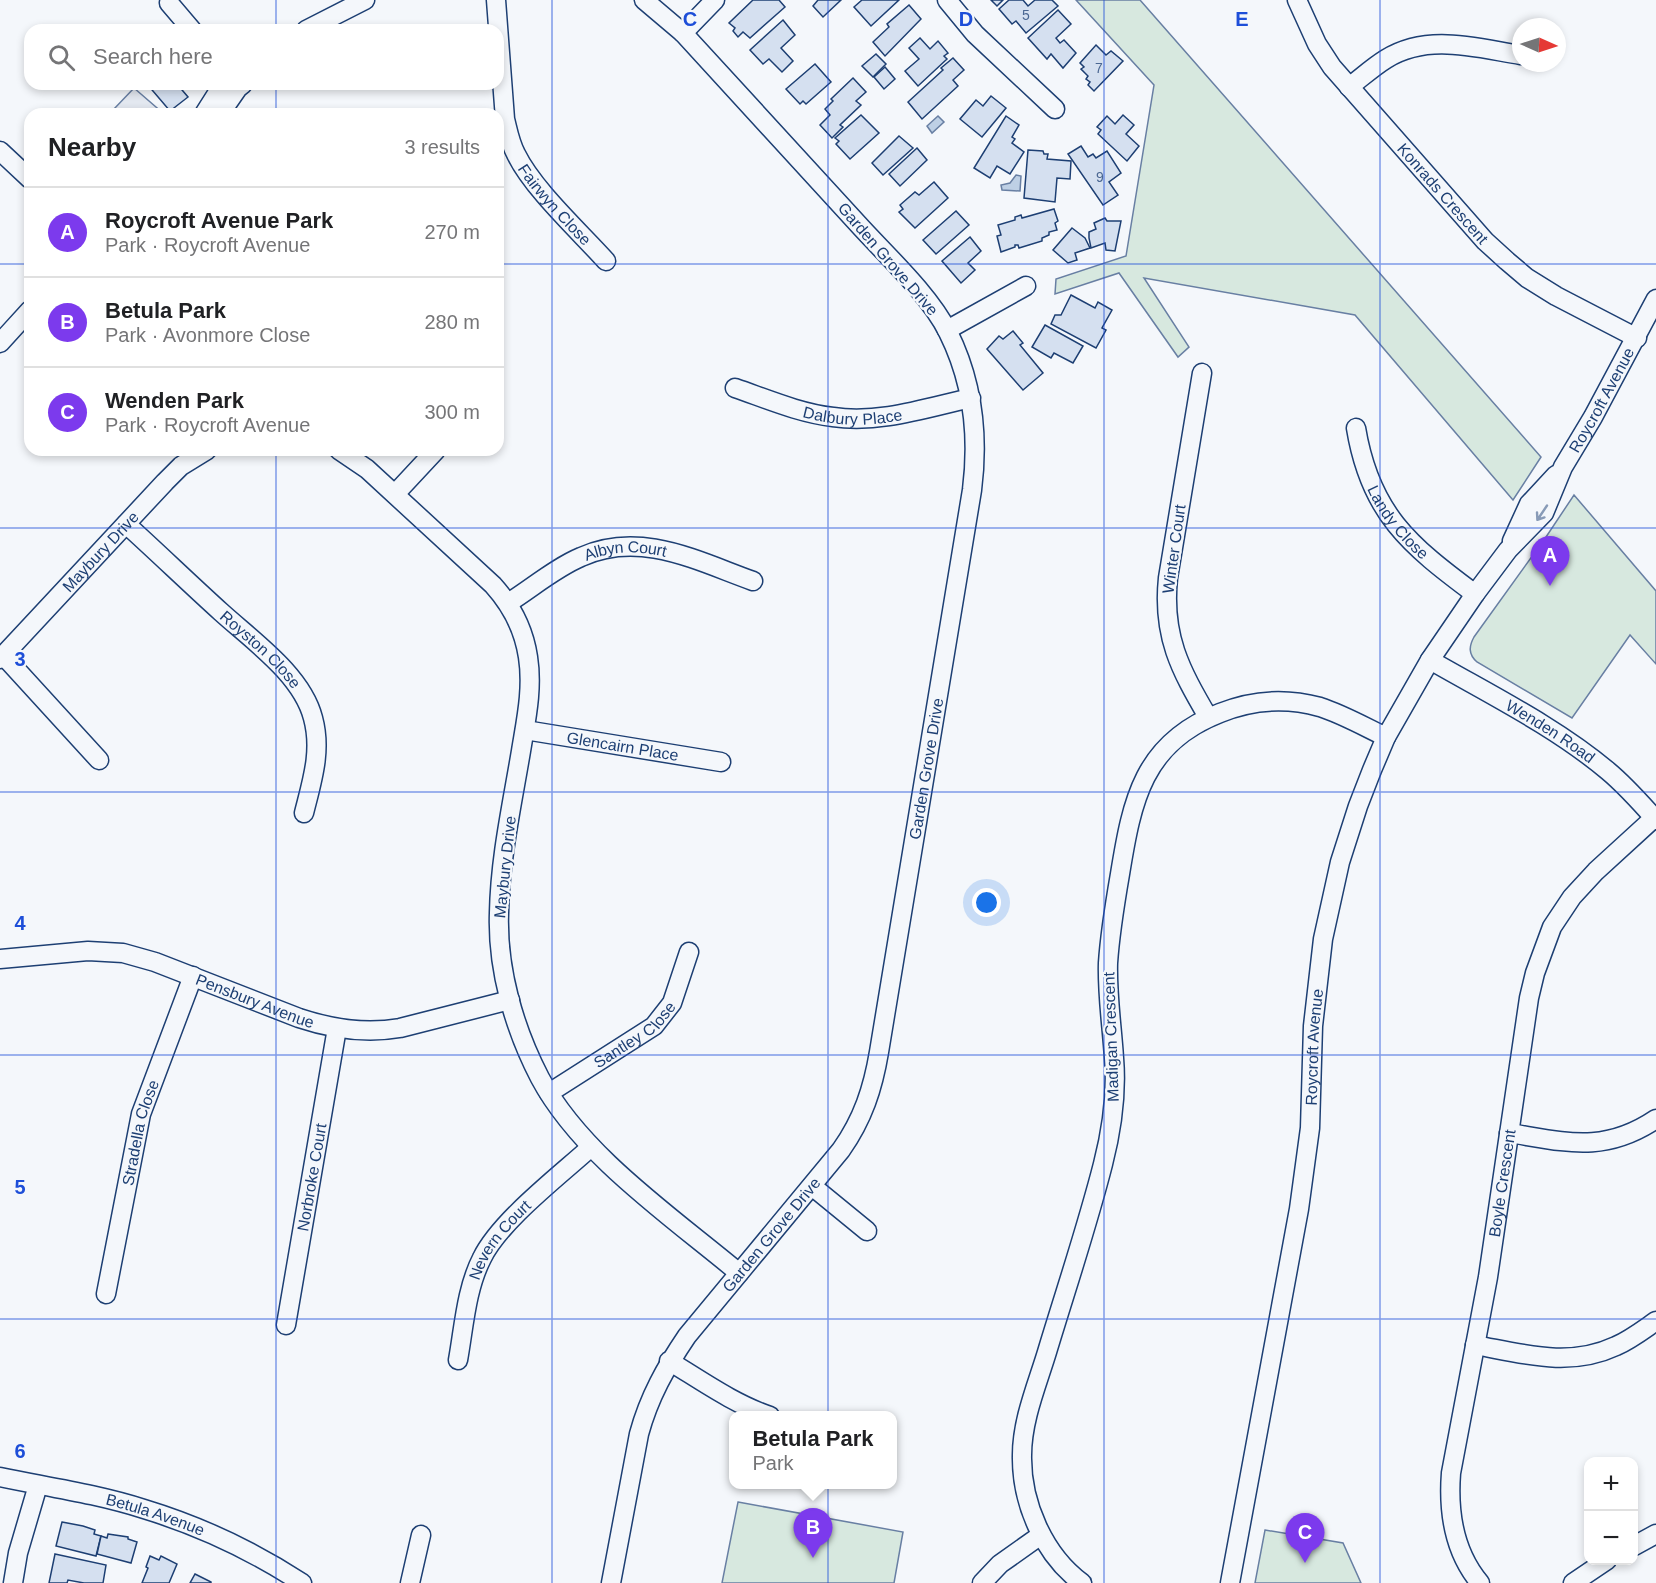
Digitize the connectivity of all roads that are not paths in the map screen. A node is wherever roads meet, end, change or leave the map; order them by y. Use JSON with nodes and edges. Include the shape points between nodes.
{"nodes":[{"id":1,"x":365,"y":0,"type":"edge"},
{"id":2,"x":496,"y":0,"type":"edge"},
{"id":3,"x":644,"y":0,"type":"edge"},
{"id":4,"x":708,"y":0,"type":"edge"},
{"id":5,"x":715,"y":0,"type":"edge"},
{"id":6,"x":947,"y":0,"type":"edge"},
{"id":7,"x":1297,"y":0,"type":"edge"},
{"id":8,"x":168,"y":1,"type":"edge"},
{"id":9,"x":176,"y":24,"type":"edge"},
{"id":10,"x":187,"y":24,"type":"edge"},
{"id":11,"x":323,"y":24,"type":"edge"},
{"id":12,"x":498,"y":24,"type":"edge"},
{"id":13,"x":679,"y":29,"type":"junction"},
{"id":14,"x":1512,"y":54,"type":"edge"},
{"id":15,"x":1349,"y":87,"type":"junction"},
{"id":16,"x":228,"y":90,"type":"edge"},
{"id":17,"x":231,"y":90,"type":"edge"},
{"id":18,"x":503,"y":90,"type":"edge"},
{"id":19,"x":210,"y":108,"type":"edge"},
{"id":20,"x":223,"y":108,"type":"edge"},
{"id":21,"x":1055,"y":109,"type":"dead end"},
{"id":22,"x":0,"y":151,"type":"edge"},
{"id":23,"x":24,"y":173,"type":"edge"},
{"id":24,"x":606,"y":261,"type":"dead end"},
{"id":25,"x":1026,"y":286,"type":"dead end"},
{"id":26,"x":1656,"y":299,"type":"edge"},
{"id":27,"x":24,"y":317,"type":"edge"},
{"id":28,"x":947,"y":330,"type":"junction"},
{"id":29,"x":1636,"y":338,"type":"junction"},
{"id":30,"x":0,"y":343,"type":"edge"},
{"id":31,"x":1202,"y":373,"type":"dead end"},
{"id":32,"x":735,"y":388,"type":"dead end"},
{"id":33,"x":971,"y":398,"type":"junction"},
{"id":34,"x":1356,"y":428,"type":"dead end"},
{"id":35,"x":197,"y":456,"type":"edge"},
{"id":36,"x":350,"y":456,"type":"edge"},
{"id":37,"x":430,"y":456,"type":"edge"},
{"id":38,"x":395,"y":494,"type":"junction"},
{"id":39,"x":126,"y":524,"type":"junction"},
{"id":40,"x":753,"y":581,"type":"dead end"},
{"id":41,"x":1475,"y":594,"type":"junction"},
{"id":42,"x":508,"y":603,"type":"junction"},
{"id":43,"x":2,"y":658,"type":"edge"},
{"id":44,"x":1430,"y":660,"type":"junction"},
{"id":45,"x":1208,"y":717,"type":"junction"},
{"id":46,"x":525,"y":730,"type":"junction"},
{"id":47,"x":1386,"y":737,"type":"junction"},
{"id":48,"x":99,"y":760,"type":"dead end"},
{"id":49,"x":721,"y":762,"type":"dead end"},
{"id":50,"x":304,"y":813,"type":"dead end"},
{"id":51,"x":1655,"y":819,"type":"edge"},
{"id":52,"x":689,"y":952,"type":"dead end"},
{"id":53,"x":0,"y":959,"type":"edge"},
{"id":54,"x":193,"y":976,"type":"junction"},
{"id":55,"x":510,"y":1000,"type":"junction"},
{"id":56,"x":337,"y":1028,"type":"junction"},
{"id":57,"x":549,"y":1093,"type":"junction"},
{"id":58,"x":1656,"y":1119,"type":"edge"},
{"id":59,"x":1509,"y":1133,"type":"junction"},
{"id":60,"x":591,"y":1147,"type":"junction"},
{"id":61,"x":812,"y":1186,"type":"junction"},
{"id":62,"x":867,"y":1231,"type":"dead end"},
{"id":63,"x":739,"y":1273,"type":"junction"},
{"id":64,"x":106,"y":1294,"type":"dead end"},
{"id":65,"x":1656,"y":1321,"type":"edge"},
{"id":66,"x":286,"y":1325,"type":"dead end"},
{"id":67,"x":1475,"y":1345,"type":"junction"},
{"id":68,"x":458,"y":1360,"type":"dead end"},
{"id":69,"x":669,"y":1361,"type":"junction"},
{"id":70,"x":756,"y":1411,"type":"edge"},
{"id":71,"x":0,"y":1478,"type":"edge"},
{"id":72,"x":32,"y":1484,"type":"junction"},
{"id":73,"x":1656,"y":1534,"type":"edge"},
{"id":74,"x":421,"y":1535,"type":"dead end"},
{"id":75,"x":1041,"y":1535,"type":"junction"},
{"id":76,"x":1638,"y":1544,"type":"edge"},
{"id":77,"x":1600,"y":1565,"type":"edge"},
{"id":78,"x":13,"y":1583,"type":"edge"},
{"id":79,"x":302,"y":1583,"type":"edge"},
{"id":80,"x":410,"y":1583,"type":"edge"},
{"id":81,"x":611,"y":1583,"type":"edge"},
{"id":82,"x":982,"y":1583,"type":"edge"},
{"id":83,"x":1082,"y":1583,"type":"edge"},
{"id":84,"x":1230,"y":1583,"type":"edge"},
{"id":85,"x":1480,"y":1583,"type":"edge"},
{"id":86,"x":1573,"y":1583,"type":"edge"}],
"edges":[{"from":1,"to":11,"type":"street"},
{"from":2,"to":12,"type":"street","name":"Fairwyn Close"},
{"from":3,"to":13,"type":"street","name":"Garden Grove Drive"},
{"from":4,"to":13,"type":"street"},
{"from":5,"to":13,"type":"street"},
{"from":6,"to":21,"type":"street","via":[[975,34]]},
{"from":7,"to":15,"type":"street","name":"Konrads Crescent","via":[[1317,44]]},
{"from":8,"to":9,"type":"street"},
{"from":8,"to":10,"type":"street"},
{"from":13,"to":28,"type":"street","name":"Garden Grove Drive","via":[[906,277]]},
{"from":14,"to":15,"type":"street","via":[[1449,43],[1425,45],[1386,59]]},
{"from":15,"to":29,"type":"street","name":"Konrads Crescent","via":[[1507,261],[1556,296]]},
{"from":16,"to":19,"type":"street"},
{"from":17,"to":20,"type":"street"},
{"from":18,"to":24,"type":"street","name":"Fairwyn Close","via":[[505,118],[516,155],[543,192]]},
{"from":22,"to":23,"type":"street"},
{"from":25,"to":28,"type":"street"},
{"from":26,"to":29,"type":"street","name":"Roycroft Avenue"},
{"from":27,"to":30,"type":"street"},
{"from":28,"to":33,"type":"street","name":"Garden Grove Drive"},
{"from":29,"to":41,"type":"street","name":"Roycroft Avenue","via":[[1563,467],[1544,513],[1508,550]]},
{"from":31,"to":45,"type":"street","name":"Winter Court","via":[[1166,607],[1173,648]]},
{"from":32,"to":33,"type":"street","name":"Dalbury Place","via":[[813,414],[853,419],[894,415]]},
{"from":33,"to":61,"type":"street","name":"Garden Grove Drive","via":[[976,442],[972,490],[875,1077],[862,1117]]},
{"from":34,"to":41,"type":"street","name":"Landy Close","via":[[1366,471],[1383,508],[1425,555]]},
{"from":35,"to":39,"type":"street","name":"Maybury Drive","via":[[181,466]]},
{"from":36,"to":38,"type":"street","name":"Maybury Drive"},
{"from":37,"to":38,"type":"street"},
{"from":38,"to":42,"type":"street","name":"Maybury Drive","via":[[494,585]]},
{"from":39,"to":43,"type":"street","name":"Maybury Drive"},
{"from":39,"to":50,"type":"street","name":"Royston Close","via":[[275,661],[301,690],[313,718],[317,749]]},
{"from":40,"to":42,"type":"street","name":"Albyn Court","via":[[658,548],[626,546],[579,558]]},
{"from":41,"to":44,"type":"street","name":"Roycroft Avenue"},
{"from":42,"to":46,"type":"street","name":"Maybury Drive","via":[[528,655],[531,688]]},
{"from":43,"to":48,"type":"street"},
{"from":44,"to":47,"type":"street","name":"Roycroft Avenue"},
{"from":44,"to":51,"type":"street","name":"Wenden Road","via":[[1588,756],[1621,782]]},
{"from":45,"to":47,"type":"street","name":"Madigan Crescent","via":[[1251,704],[1302,704],[1333,712]]},
{"from":45,"to":75,"type":"street","name":"Madigan Crescent","via":[[1176,738],[1158,757],[1145,776],[1131,815],[1108,964],[1115,1081],[1111,1133],[1032,1401],[1021,1457],[1026,1494]]},
{"from":46,"to":49,"type":"street","name":"Glencairn Place"},
{"from":46,"to":55,"type":"street","name":"Maybury Drive","via":[[500,887],[500,940]]},
{"from":47,"to":84,"type":"street","name":"Roycroft Avenue","via":[[1354,817],[1323,939],[1316,986],[1310,1128],[1303,1185]]},
{"from":51,"to":59,"type":"street","name":"Boyle Crescent","via":[[1582,885],[1552,927],[1534,973]]},
{"from":52,"to":57,"type":"street","name":"Santley Close","via":[[672,1003],[654,1026]]},
{"from":53,"to":54,"type":"street","name":"Pensbury Avenue","via":[[106,952],[139,957]]},
{"from":54,"to":56,"type":"street","name":"Pensbury Avenue","via":[[299,1018]]},
{"from":54,"to":64,"type":"street","name":"Stradella Close","via":[[141,1114]]},
{"from":55,"to":56,"type":"street","name":"Pensbury Avenue","via":[[400,1028]]},
{"from":55,"to":57,"type":"street","name":"Maybury Drive","via":[[519,1030]]},
{"from":56,"to":66,"type":"street","name":"Norbroke Court"},
{"from":57,"to":60,"type":"street","name":"Maybury Drive"},
{"from":58,"to":59,"type":"street","via":[[1623,1137],[1602,1142]]},
{"from":59,"to":67,"type":"street","name":"Boyle Crescent"},
{"from":60,"to":63,"type":"street","name":"Maybury Drive"},
{"from":60,"to":68,"type":"street","name":"Nevern Court","via":[[489,1245],[474,1278]]},
{"from":61,"to":62,"type":"street"},
{"from":61,"to":63,"type":"street","name":"Garden Grove Drive"},
{"from":63,"to":69,"type":"street","name":"Garden Grove Drive"},
{"from":65,"to":67,"type":"street","via":[[1618,1345],[1573,1359],[1551,1359]]},
{"from":67,"to":85,"type":"street","name":"Boyle Crescent","via":[[1451,1473],[1450,1510],[1459,1547]]},
{"from":69,"to":70,"type":"street"},
{"from":69,"to":81,"type":"street","name":"Garden Grove Drive","via":[[639,1434]]},
{"from":71,"to":72,"type":"street","name":"Betula Avenue"},
{"from":72,"to":78,"type":"street","via":[[18,1524]]},
{"from":72,"to":79,"type":"street","name":"Betula Avenue","via":[[106,1498],[166,1516],[251,1553]]},
{"from":73,"to":76,"type":"street"},
{"from":74,"to":80,"type":"street"},
{"from":75,"to":82,"type":"street","via":[[1000,1564]]},
{"from":75,"to":83,"type":"street","name":"Madigan Crescent","via":[[1058,1560]]},
{"from":77,"to":86,"type":"street"}]}
